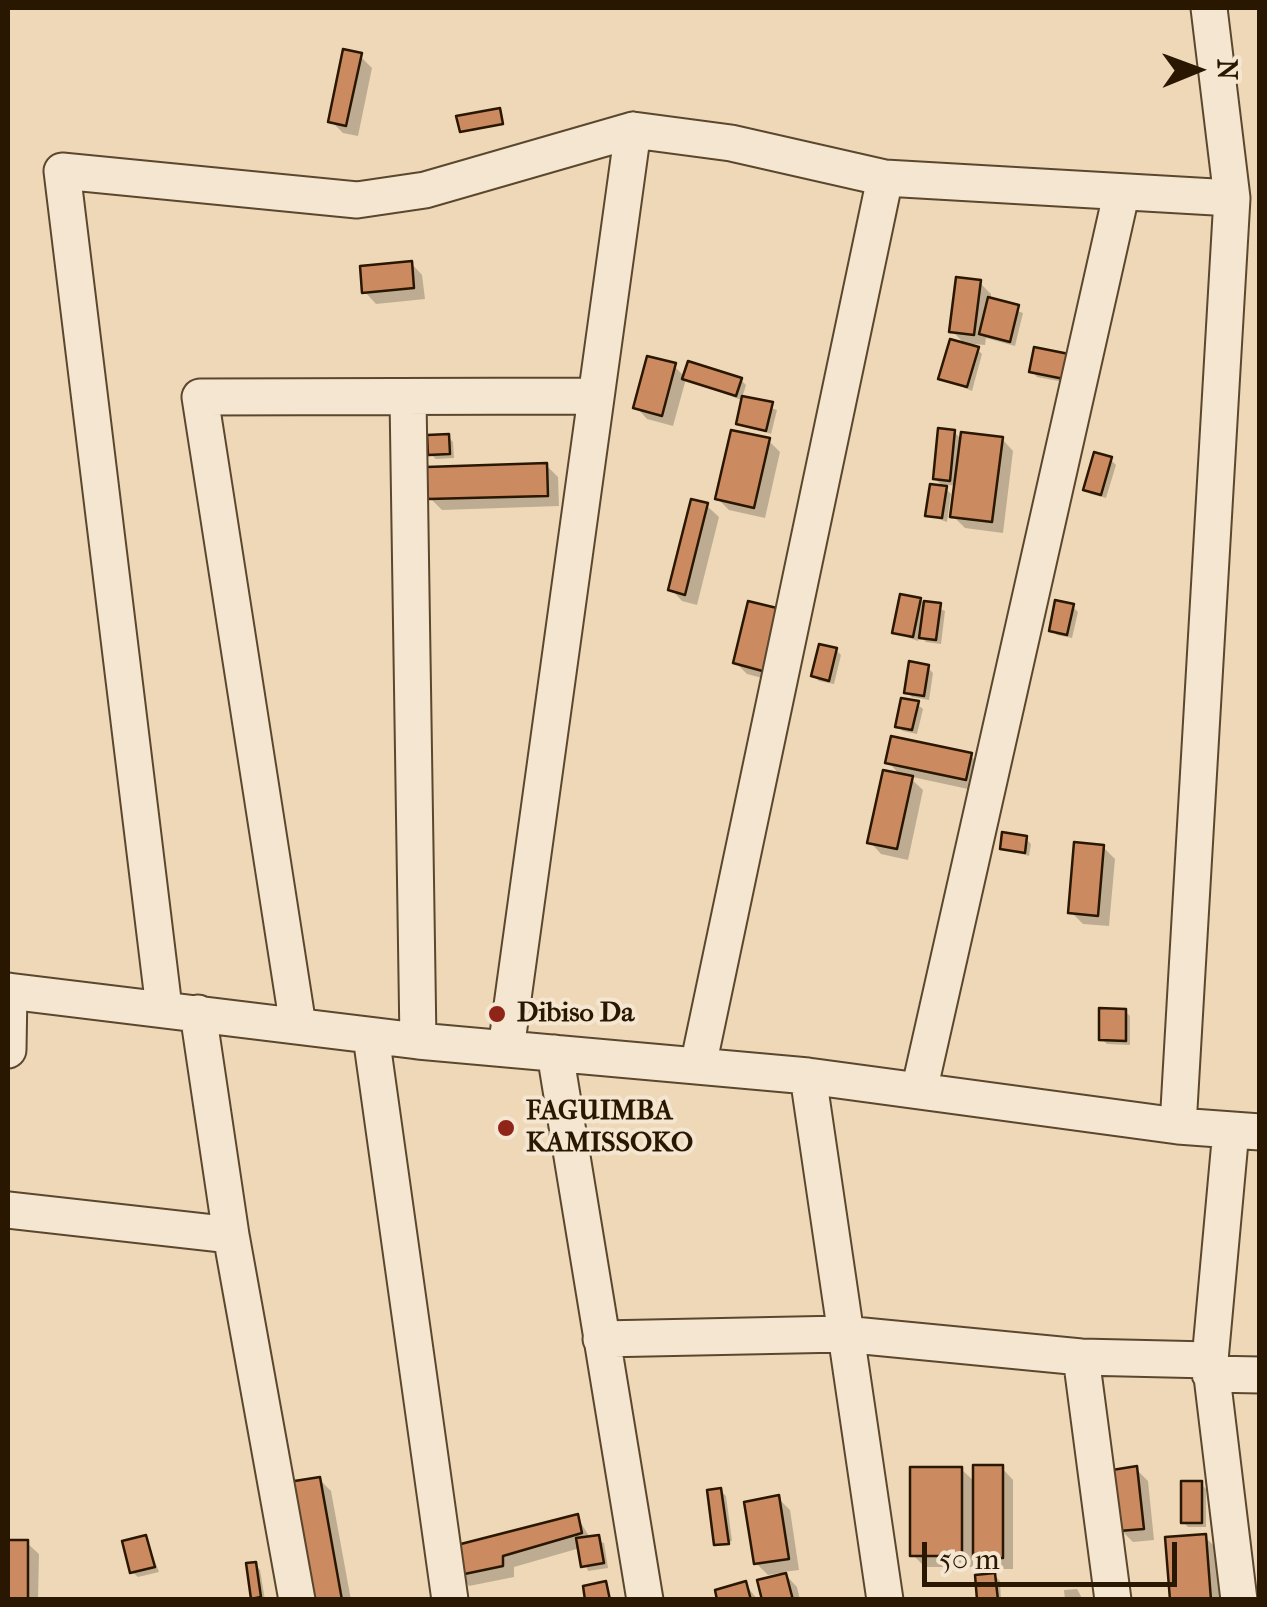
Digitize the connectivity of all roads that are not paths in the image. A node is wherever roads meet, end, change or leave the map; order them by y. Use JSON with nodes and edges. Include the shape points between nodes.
{"nodes":[{"id":1,"x":1209,"y":8,"type":"edge"},
{"id":2,"x":633,"y":130,"type":"junction"},
{"id":3,"x":884,"y":178,"type":"junction"},
{"id":4,"x":1121,"y":194,"type":"junction"},
{"id":5,"x":1232,"y":198,"type":"junction"},
{"id":6,"x":596,"y":396,"type":"junction"},
{"id":7,"x":408,"y":398,"type":"junction"},
{"id":8,"x":8,"y":991,"type":"edge"},
{"id":9,"x":182,"y":1010,"type":"junction"},
{"id":10,"x":298,"y":1026,"type":"junction"},
{"id":11,"x":371,"y":1036,"type":"junction"},
{"id":12,"x":418,"y":1042,"type":"junction"},
{"id":13,"x":506,"y":1049,"type":"junction"},
{"id":14,"x":8,"y":1050,"type":"edge"},
{"id":15,"x":556,"y":1053,"type":"junction"},
{"id":16,"x":698,"y":1066,"type":"junction"},
{"id":17,"x":808,"y":1076,"type":"junction"},
{"id":18,"x":919,"y":1091,"type":"junction"},
{"id":19,"x":1178,"y":1126,"type":"junction"},
{"id":20,"x":1246,"y":1131,"type":"edge"},
{"id":21,"x":8,"y":1210,"type":"edge"},
{"id":22,"x":231,"y":1235,"type":"junction"},
{"id":23,"x":842,"y":1334,"type":"junction"},
{"id":24,"x":600,"y":1339,"type":"junction"},
{"id":25,"x":1081,"y":1357,"type":"junction"},
{"id":26,"x":1210,"y":1367,"type":"junction"},
{"id":27,"x":1260,"y":1375,"type":"edge"},
{"id":28,"x":297,"y":1600,"type":"edge"},
{"id":29,"x":450,"y":1600,"type":"edge"},
{"id":30,"x":645,"y":1600,"type":"edge"},
{"id":31,"x":885,"y":1600,"type":"edge"},
{"id":32,"x":1113,"y":1600,"type":"edge"},
{"id":33,"x":1238,"y":1600,"type":"edge"}],
"edges":[{"from":1,"to":5,"type":"street"},
{"from":2,"to":3,"type":"street","via":[[731,142]]},
{"from":2,"to":6,"type":"street"},
{"from":2,"to":9,"type":"street","via":[[425,190],[357,200],[62,171]]},
{"from":3,"to":4,"type":"street"},
{"from":3,"to":16,"type":"street"},
{"from":4,"to":5,"type":"street"},
{"from":4,"to":18,"type":"street"},
{"from":5,"to":19,"type":"street"},
{"from":6,"to":7,"type":"street"},
{"from":6,"to":13,"type":"street"},
{"from":7,"to":10,"type":"street","via":[[200,397]]},
{"from":7,"to":12,"type":"street"},
{"from":8,"to":9,"type":"street"},
{"from":8,"to":14,"type":"street"},
{"from":9,"to":10,"type":"street"},
{"from":9,"to":22,"type":"street"},
{"from":10,"to":11,"type":"street"},
{"from":11,"to":12,"type":"street"},
{"from":11,"to":29,"type":"street"},
{"from":12,"to":13,"type":"street"},
{"from":13,"to":15,"type":"street"},
{"from":15,"to":16,"type":"street"},
{"from":15,"to":24,"type":"street"},
{"from":16,"to":17,"type":"street"},
{"from":17,"to":18,"type":"street"},
{"from":17,"to":23,"type":"street"},
{"from":18,"to":19,"type":"street"},
{"from":19,"to":20,"type":"street"},
{"from":20,"to":26,"type":"street"},
{"from":21,"to":22,"type":"street"},
{"from":22,"to":28,"type":"street"},
{"from":23,"to":24,"type":"street"},
{"from":23,"to":25,"type":"street"},
{"from":23,"to":31,"type":"street"},
{"from":24,"to":30,"type":"street"},
{"from":25,"to":26,"type":"street"},
{"from":25,"to":32,"type":"street"},
{"from":26,"to":27,"type":"street"},
{"from":26,"to":33,"type":"street"}]}
